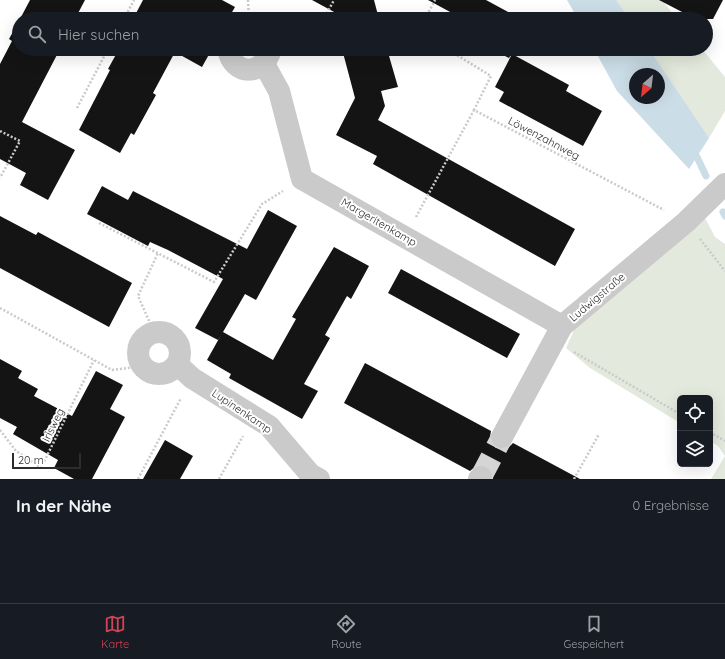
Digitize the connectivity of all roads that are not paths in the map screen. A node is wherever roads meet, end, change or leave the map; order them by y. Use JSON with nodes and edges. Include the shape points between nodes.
{"nodes":[{"id":1,"x":229,"y":56,"type":"edge"},
{"id":2,"x":267,"y":56,"type":"edge"},
{"id":3,"x":725,"y":184,"type":"edge"},
{"id":4,"x":558,"y":334,"type":"junction"},
{"id":5,"x":185,"y":371,"type":"junction"},
{"id":6,"x":502,"y":437,"type":"tunnel mouth"},
{"id":7,"x":319,"y":479,"type":"edge"}],
"edges":[{"from":1,"to":2,"type":"street","via":[[240,68],[249,70],[257,69]]},
{"from":2,"to":4,"type":"street","name":"Margeritenkamp","via":[[302,179],[405,237]]},
{"from":3,"to":4,"type":"street","name":"Ludwigstraße","via":[[686,222]]},
{"from":4,"to":6,"type":"street","name":"Ludwigstraße"},
{"from":5,"to":5,"type":"street","via":[[180,348],[171,335],[154,332],[141,342],[139,358],[148,372],[156,375]]},
{"from":5,"to":7,"type":"street","name":"Lupinenkamp","via":[[269,426],[310,474]]}]}
